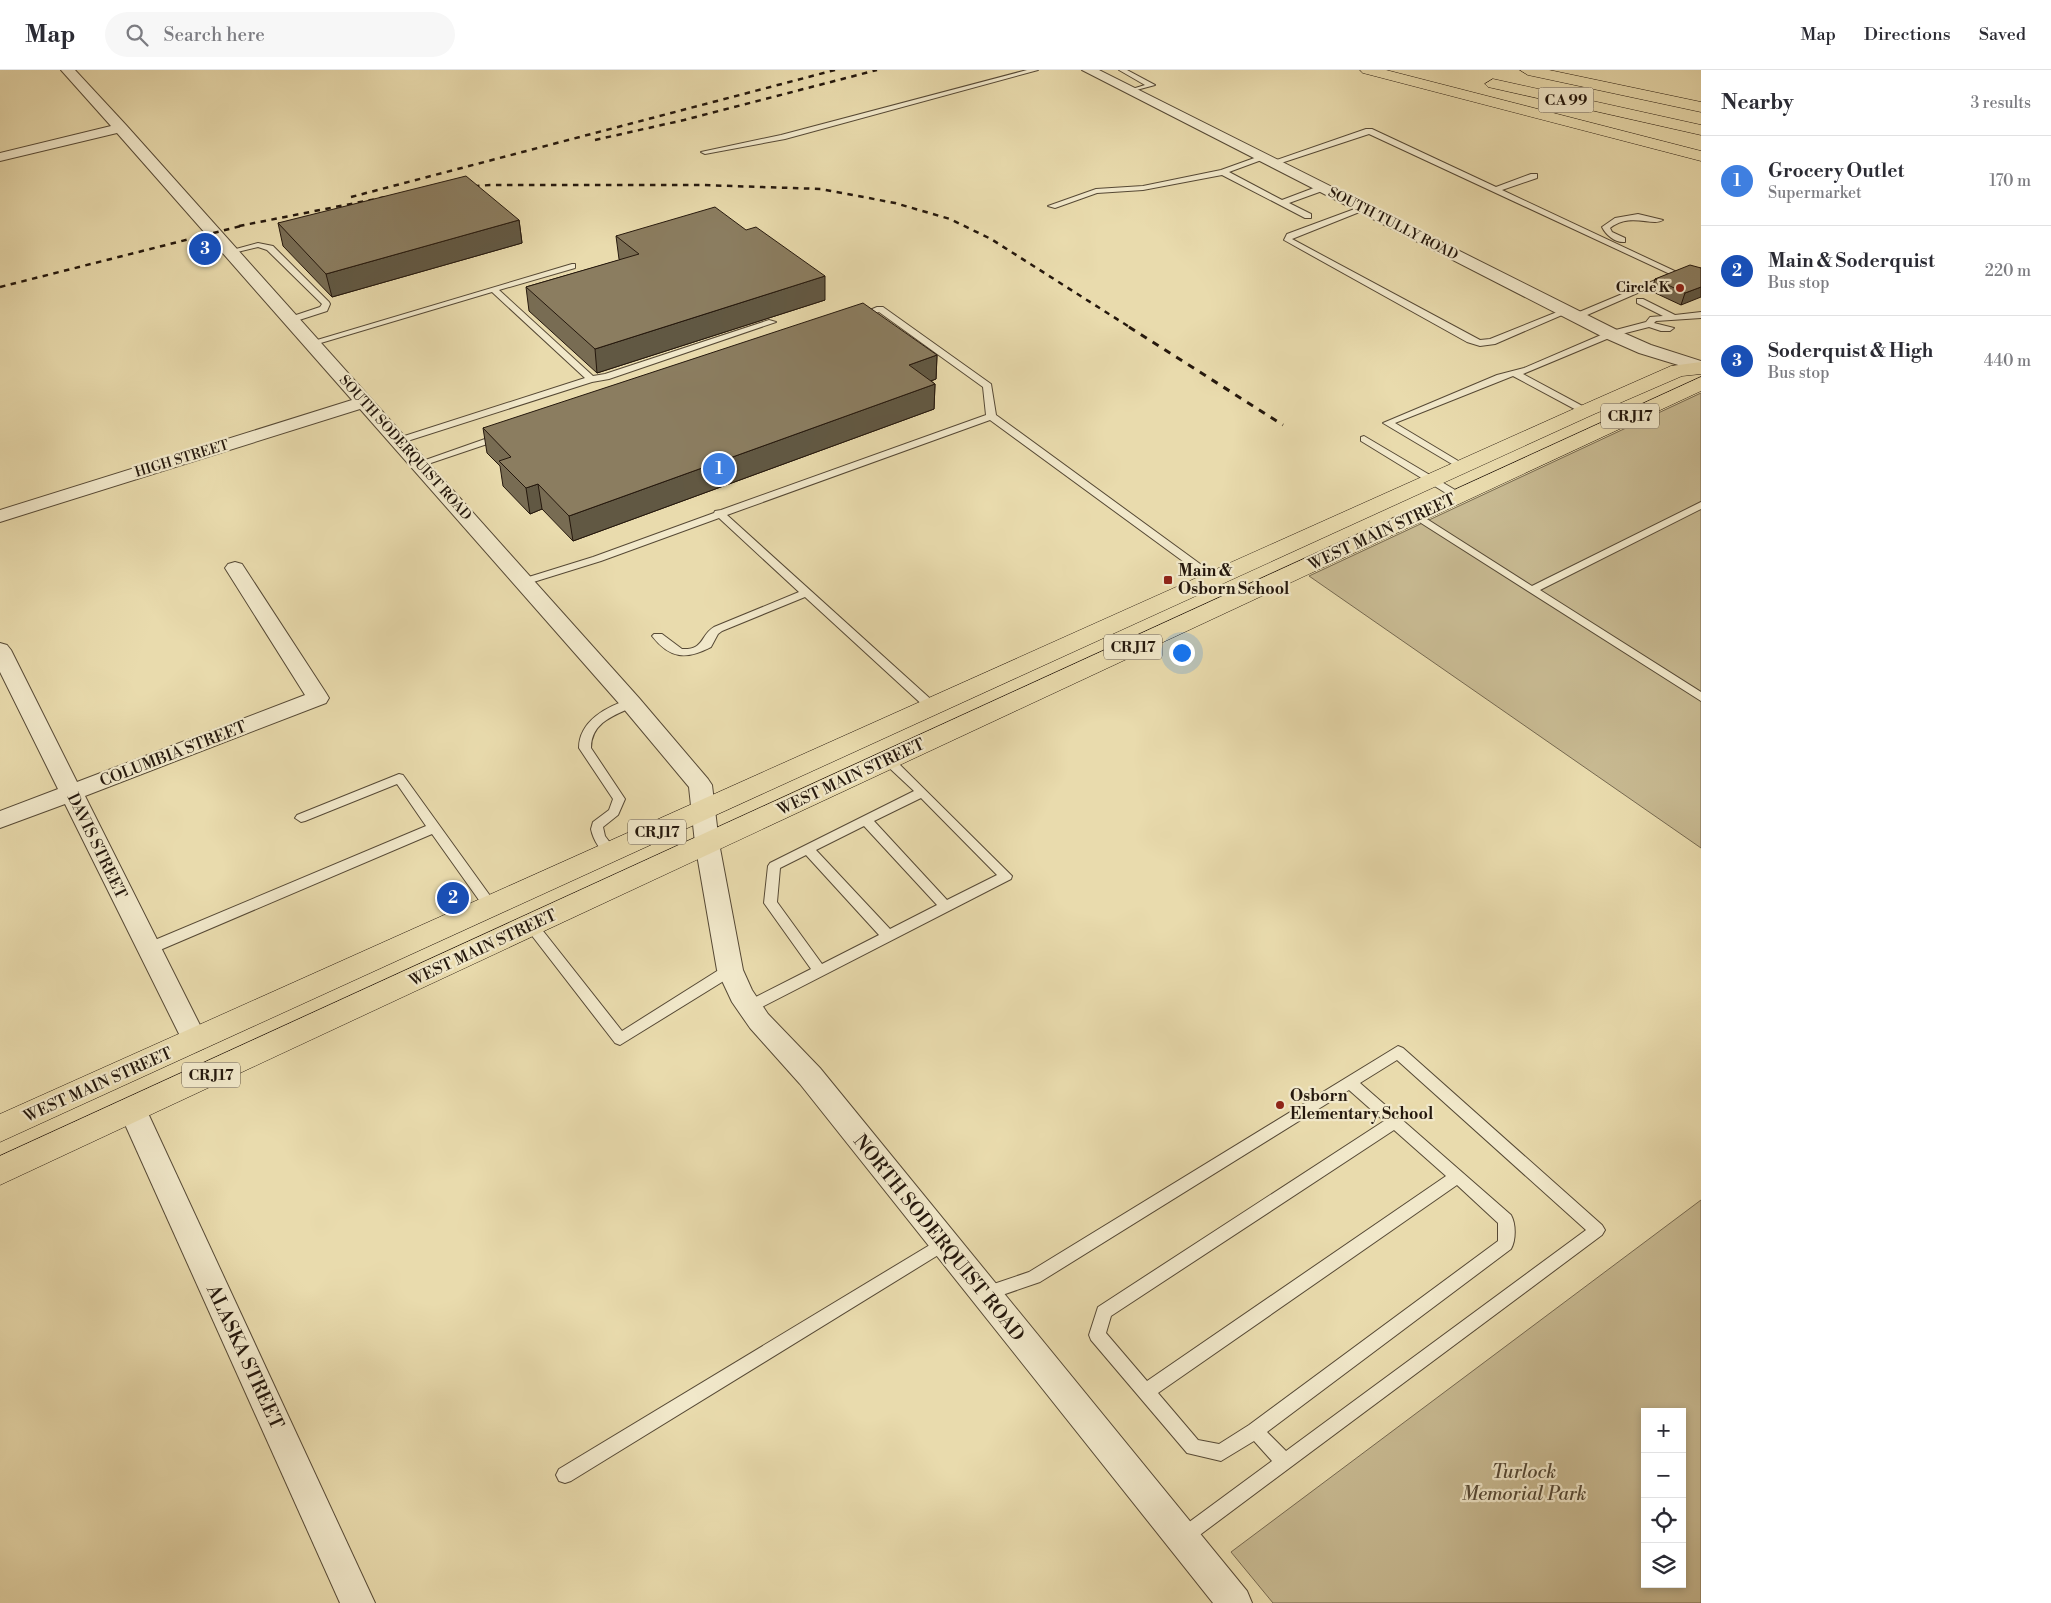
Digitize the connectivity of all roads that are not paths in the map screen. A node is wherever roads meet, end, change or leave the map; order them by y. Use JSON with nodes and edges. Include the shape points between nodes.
{"nodes":[{"id":1,"x":68,"y":70,"type":"edge"},
{"id":2,"x":1035,"y":70,"type":"edge"},
{"id":3,"x":1092,"y":70,"type":"edge"},
{"id":4,"x":1122,"y":70,"type":"edge"},
{"id":5,"x":1368,"y":70,"type":"edge"},
{"id":6,"x":1528,"y":70,"type":"edge"},
{"id":7,"x":1583,"y":70,"type":"edge"},
{"id":8,"x":1479,"y":81,"type":"dead end"},
{"id":9,"x":1663,"y":83,"type":"dead end"},
{"id":10,"x":1131,"y":91,"type":"junction"},
{"id":11,"x":1701,"y":107,"type":"edge"},
{"id":12,"x":121,"y":128,"type":"junction"},
{"id":13,"x":1701,"y":130,"type":"edge"},
{"id":14,"x":705,"y":152,"type":"dead end"},
{"id":15,"x":0,"y":156,"type":"edge"},
{"id":16,"x":1701,"y":156,"type":"edge"},
{"id":17,"x":1268,"y":161,"type":"junction"},
{"id":18,"x":1224,"y":172,"type":"junction"},
{"id":19,"x":1534,"y":176,"type":"dead end"},
{"id":20,"x":1322,"y":188,"type":"junction"},
{"id":21,"x":1496,"y":190,"type":"junction"},
{"id":22,"x":1282,"y":203,"type":"junction"},
{"id":23,"x":1052,"y":206,"type":"dead end"},
{"id":24,"x":1363,"y":209,"type":"junction"},
{"id":25,"x":1308,"y":216,"type":"dead end"},
{"id":26,"x":1659,"y":220,"type":"dead end"},
{"id":27,"x":229,"y":252,"type":"junction"},
{"id":28,"x":572,"y":266,"type":"dead end"},
{"id":29,"x":1683,"y":268,"type":"edge"},
{"id":30,"x":493,"y":289,"type":"junction"},
{"id":31,"x":1640,"y":301,"type":"dead end"},
{"id":32,"x":1570,"y":314,"type":"junction"},
{"id":33,"x":1701,"y":315,"type":"edge"},
{"id":34,"x":1673,"y":317,"type":"junction"},
{"id":35,"x":852,"y":319,"type":"edge"},
{"id":36,"x":290,"y":320,"type":"junction"},
{"id":37,"x":772,"y":322,"type":"dead end"},
{"id":38,"x":1649,"y":324,"type":"junction"},
{"id":39,"x":1670,"y":328,"type":"dead end"},
{"id":40,"x":1611,"y":334,"type":"junction"},
{"id":41,"x":311,"y":343,"type":"junction"},
{"id":42,"x":1701,"y":367,"type":"edge"},
{"id":43,"x":1514,"y":373,"type":"junction"},
{"id":44,"x":590,"y":379,"type":"junction"},
{"id":45,"x":1701,"y":383,"type":"edge"},
{"id":46,"x":364,"y":402,"type":"junction"},
{"id":47,"x":1585,"y":411,"type":"junction"},
{"id":48,"x":990,"y":416,"type":"junction"},
{"id":49,"x":512,"y":433,"type":"edge"},
{"id":50,"x":1364,"y":440,"type":"dead end"},
{"id":51,"x":398,"y":441,"type":"junction"},
{"id":52,"x":419,"y":464,"type":"junction"},
{"id":53,"x":1462,"y":467,"type":"junction"},
{"id":54,"x":1432,"y":481,"type":"junction"},
{"id":55,"x":1458,"y":496,"type":"junction"},
{"id":56,"x":1701,"y":505,"type":"edge"},
{"id":57,"x":719,"y":514,"type":"junction"},
{"id":58,"x":0,"y":516,"type":"edge"},
{"id":59,"x":1415,"y":516,"type":"junction"},
{"id":60,"x":236,"y":568,"type":"dead end"},
{"id":61,"x":1214,"y":579,"type":"junction"},
{"id":62,"x":523,"y":582,"type":"junction"},
{"id":63,"x":1532,"y":590,"type":"junction"},
{"id":64,"x":806,"y":593,"type":"junction"},
{"id":65,"x":658,"y":636,"type":"dead end"},
{"id":66,"x":0,"y":650,"type":"edge"},
{"id":67,"x":1701,"y":697,"type":"edge"},
{"id":68,"x":631,"y":703,"type":"junction"},
{"id":69,"x":931,"y":706,"type":"junction"},
{"id":70,"x":888,"y":760,"type":"junction"},
{"id":71,"x":922,"y":792,"type":"junction"},
{"id":72,"x":70,"y":793,"type":"junction"},
{"id":73,"x":703,"y":811,"type":"junction"},
{"id":74,"x":300,"y":818,"type":"dead end"},
{"id":75,"x":0,"y":820,"type":"edge"},
{"id":76,"x":865,"y":820,"type":"junction"},
{"id":77,"x":434,"y":828,"type":"junction"},
{"id":78,"x":707,"y":843,"type":"junction"},
{"id":79,"x":808,"y":849,"type":"junction"},
{"id":80,"x":611,"y":852,"type":"junction"},
{"id":81,"x":491,"y":906,"type":"junction"},
{"id":82,"x":946,"y":907,"type":"junction"},
{"id":83,"x":532,"y":925,"type":"junction"},
{"id":84,"x":888,"y":936,"type":"junction"},
{"id":85,"x":148,"y":949,"type":"junction"},
{"id":86,"x":730,"y":970,"type":"junction"},
{"id":87,"x":820,"y":971,"type":"junction"},
{"id":88,"x":749,"y":1007,"type":"junction"},
{"id":89,"x":195,"y":1041,"type":"junction"},
{"id":90,"x":1350,"y":1082,"type":"junction"},
{"id":91,"x":133,"y":1111,"type":"junction"},
{"id":92,"x":1395,"y":1122,"type":"junction"},
{"id":93,"x":0,"y":1129,"type":"edge"},
{"id":94,"x":0,"y":1172,"type":"edge"},
{"id":95,"x":1457,"y":1177,"type":"junction"},
{"id":96,"x":943,"y":1244,"type":"junction"},
{"id":97,"x":985,"y":1294,"type":"junction"},
{"id":98,"x":1146,"y":1392,"type":"junction"},
{"id":99,"x":1255,"y":1431,"type":"junction"},
{"id":100,"x":1285,"y":1462,"type":"junction"},
{"id":101,"x":565,"y":1475,"type":"dead end"},
{"id":102,"x":1182,"y":1538,"type":"junction"},
{"id":103,"x":358,"y":1603,"type":"edge"},
{"id":104,"x":1235,"y":1603,"type":"edge"}],
"edges":[{"from":1,"to":12,"type":"street","name":"SOUTH SODERQUIST ROAD"},
{"from":2,"to":14,"type":"lane","via":[[782,137]]},
{"from":3,"to":10,"type":"street","name":"SOUTH TULLY ROAD"},
{"from":4,"to":10,"type":"lane","via":[[1152,85]]},
{"from":5,"to":16,"type":"main road"},
{"from":6,"to":11,"type":"main road","number":"CA 99"},
{"from":7,"to":9,"type":"main road"},
{"from":8,"to":13,"type":"main road","number":"CA 99"},
{"from":10,"to":17,"type":"street","name":"SOUTH TULLY ROAD"},
{"from":12,"to":15,"type":"street"},
{"from":12,"to":27,"type":"street","name":"SOUTH SODERQUIST ROAD"},
{"from":17,"to":18,"type":"lane"},
{"from":17,"to":20,"type":"street","name":"SOUTH TULLY ROAD"},
{"from":17,"to":21,"type":"lane","via":[[1369,131]]},
{"from":18,"to":22,"type":"lane"},
{"from":18,"to":23,"type":"lane","via":[[1143,188],[1096,190]]},
{"from":19,"to":21,"type":"lane"},
{"from":20,"to":22,"type":"lane"},
{"from":20,"to":24,"type":"street","name":"SOUTH TULLY ROAD"},
{"from":21,"to":32,"type":"lane","via":[[1677,274]]},
{"from":22,"to":25,"type":"lane"},
{"from":24,"to":32,"type":"street","name":"SOUTH TULLY ROAD"},
{"from":24,"to":32,"type":"lane","via":[[1290,236],[1288,240],[1480,343],[1492,342]]},
{"from":26,"to":29,"type":"lane","via":[[1626,216],[1606,227],[1609,233]]},
{"from":27,"to":36,"type":"street","name":"SOUTH SODERQUIST ROAD"},
{"from":27,"to":36,"type":"lane","via":[[258,246],[270,248],[326,304],[324,309]]},
{"from":28,"to":30,"type":"lane"},
{"from":30,"to":41,"type":"lane"},
{"from":30,"to":44,"type":"lane"},
{"from":31,"to":34,"type":"lane"},
{"from":32,"to":40,"type":"street","name":"SOUTH TULLY ROAD"},
{"from":33,"to":34,"type":"lane"},
{"from":34,"to":38,"type":"lane","via":[[1653,318]]},
{"from":35,"to":48,"type":"lane","via":[[880,309],[988,386]]},
{"from":36,"to":41,"type":"street","name":"SOUTH SODERQUIST ROAD"},
{"from":37,"to":44,"type":"lane","via":[[606,377]]},
{"from":38,"to":39,"type":"lane"},
{"from":38,"to":40,"type":"lane"},
{"from":40,"to":42,"type":"street","name":"SOUTH TULLY ROAD"},
{"from":40,"to":43,"type":"lane"},
{"from":41,"to":46,"type":"street","name":"SOUTH SODERQUIST ROAD"},
{"from":42,"to":47,"type":"main road","name":"WEST MAIN STREET","number":"CR J17","via":[[1678,370]]},
{"from":43,"to":47,"type":"lane"},
{"from":43,"to":53,"type":"lane","via":[[1388,423]]},
{"from":44,"to":51,"type":"lane"},
{"from":45,"to":55,"type":"main road","name":"WEST MAIN STREET","number":"CR J17"},
{"from":46,"to":51,"type":"street","name":"SOUTH SODERQUIST ROAD"},
{"from":46,"to":58,"type":"street","name":"HIGH STREET"},
{"from":47,"to":53,"type":"main road","name":"WEST MAIN STREET","number":"CR J17"},
{"from":48,"to":57,"type":"lane"},
{"from":48,"to":61,"type":"lane"},
{"from":49,"to":52,"type":"lane"},
{"from":50,"to":54,"type":"lane"},
{"from":51,"to":52,"type":"street","name":"SOUTH SODERQUIST ROAD"},
{"from":52,"to":62,"type":"street","name":"SOUTH SODERQUIST ROAD"},
{"from":53,"to":54,"type":"main road","name":"WEST MAIN STREET","number":"CR J17"},
{"from":54,"to":55,"type":"lane"},
{"from":54,"to":61,"type":"main road","name":"WEST MAIN STREET","number":"CR J17"},
{"from":55,"to":59,"type":"main road","name":"WEST MAIN STREET","number":"CR J17"},
{"from":56,"to":63,"type":"lane"},
{"from":57,"to":62,"type":"lane"},
{"from":57,"to":64,"type":"lane"},
{"from":59,"to":63,"type":"lane"},
{"from":59,"to":70,"type":"main road","name":"WEST MAIN STREET","number":"CR J17"},
{"from":60,"to":72,"type":"street","name":"COLUMBIA STREET","via":[[318,698]]},
{"from":61,"to":69,"type":"main road","name":"WEST MAIN STREET","number":"CR J17"},
{"from":62,"to":68,"type":"street","name":"SOUTH SODERQUIST ROAD"},
{"from":63,"to":67,"type":"lane"},
{"from":64,"to":65,"type":"lane","via":[[718,629],[707,645],[686,653],[675,652]]},
{"from":64,"to":69,"type":"lane"},
{"from":66,"to":72,"type":"street","name":"DAVIS STREET"},
{"from":68,"to":73,"type":"street","name":"SOUTH SODERQUIST ROAD","via":[[700,785]]},
{"from":68,"to":80,"type":"lane","via":[[598,719],[588,729],[584,740],[585,748],[619,799],[614,812],[597,825],[596,830]]},
{"from":69,"to":73,"type":"main road","name":"WEST MAIN STREET","number":"CR J17"},
{"from":70,"to":71,"type":"lane"},
{"from":70,"to":78,"type":"main road","name":"WEST MAIN STREET","number":"CR J17"},
{"from":71,"to":76,"type":"lane"},
{"from":71,"to":82,"type":"lane","via":[[1006,876]]},
{"from":72,"to":75,"type":"street","name":"COLUMBIA STREET"},
{"from":72,"to":85,"type":"street","name":"DAVIS STREET"},
{"from":73,"to":78,"type":"street","name":"SOUTH SODERQUIST ROAD"},
{"from":73,"to":80,"type":"main road","name":"WEST MAIN STREET","number":"CR J17"},
{"from":74,"to":77,"type":"lane","via":[[399,778]]},
{"from":76,"to":79,"type":"lane"},
{"from":76,"to":82,"type":"lane"},
{"from":77,"to":81,"type":"lane"},
{"from":77,"to":85,"type":"lane"},
{"from":78,"to":83,"type":"main road","name":"WEST MAIN STREET","number":"CR J17"},
{"from":78,"to":86,"type":"street","name":"NORTH SODERQUIST ROAD"},
{"from":79,"to":84,"type":"lane"},
{"from":79,"to":87,"type":"lane","via":[[774,866],[770,903]]},
{"from":80,"to":81,"type":"main road","name":"WEST MAIN STREET","number":"CR J17"},
{"from":81,"to":89,"type":"main road","name":"WEST MAIN STREET","number":"CR J17"},
{"from":82,"to":84,"type":"lane"},
{"from":83,"to":86,"type":"lane","via":[[620,1039]]},
{"from":83,"to":91,"type":"main road","name":"WEST MAIN STREET","number":"CR J17"},
{"from":84,"to":87,"type":"lane"},
{"from":85,"to":89,"type":"street","name":"DAVIS STREET"},
{"from":86,"to":88,"type":"street","name":"NORTH SODERQUIST ROAD"},
{"from":87,"to":88,"type":"lane"},
{"from":88,"to":96,"type":"street","name":"NORTH SODERQUIST ROAD","via":[[810,1076]]},
{"from":89,"to":93,"type":"main road","name":"WEST MAIN STREET","number":"CR J17"},
{"from":90,"to":92,"type":"lane"},
{"from":90,"to":97,"type":"lane","via":[[1034,1278]]},
{"from":90,"to":100,"type":"lane","via":[[1398,1052],[1597,1230]]},
{"from":91,"to":94,"type":"main road","name":"WEST MAIN STREET","number":"CR J17"},
{"from":91,"to":103,"type":"street","name":"ALASKA STREET"},
{"from":92,"to":95,"type":"lane"},
{"from":92,"to":98,"type":"lane","via":[[1104,1312],[1097,1335]]},
{"from":95,"to":98,"type":"lane"},
{"from":95,"to":99,"type":"lane","via":[[1506,1220],[1506,1244]]},
{"from":96,"to":97,"type":"street","name":"NORTH SODERQUIST ROAD"},
{"from":96,"to":101,"type":"lane"},
{"from":97,"to":102,"type":"street","name":"NORTH SODERQUIST ROAD"},
{"from":98,"to":99,"type":"lane","via":[[1193,1447],[1222,1454]]},
{"from":99,"to":100,"type":"lane"},
{"from":100,"to":102,"type":"lane"},
{"from":102,"to":104,"type":"street","name":"NORTH SODERQUIST ROAD"}]}
